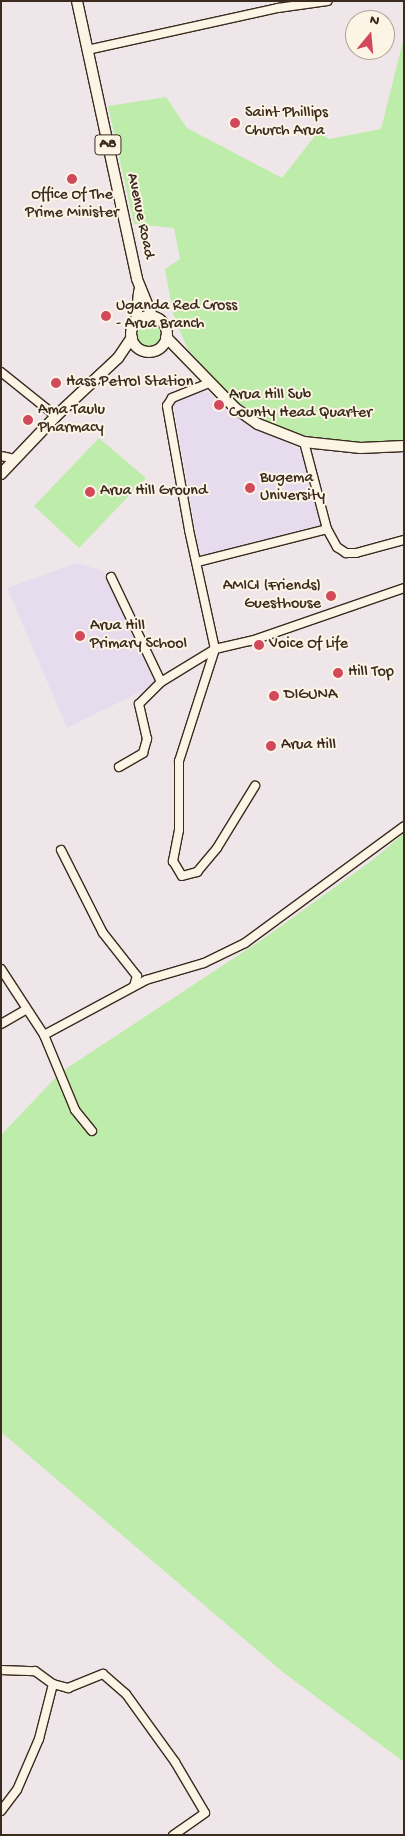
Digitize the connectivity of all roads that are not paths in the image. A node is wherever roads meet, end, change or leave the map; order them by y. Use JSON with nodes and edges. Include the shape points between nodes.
{"nodes":[{"id":1,"x":77,"y":1,"type":"edge"},
{"id":2,"x":328,"y":1,"type":"edge"},
{"id":3,"x":278,"y":5,"type":"edge"},
{"id":4,"x":88,"y":50,"type":"junction"},
{"id":5,"x":140,"y":290,"type":"junction"},
{"id":6,"x":152,"y":316,"type":"junction"},
{"id":7,"x":136,"y":321,"type":"junction"},
{"id":8,"x":132,"y":337,"type":"junction"},
{"id":9,"x":166,"y":337,"type":"junction"},
{"id":10,"x":160,"y":348,"type":"junction"},
{"id":11,"x":144,"y":350,"type":"junction"},
{"id":12,"x":118,"y":358,"type":"junction"},
{"id":13,"x":186,"y":359,"type":"junction"},
{"id":14,"x":1,"y":372,"type":"edge"},
{"id":15,"x":209,"y":383,"type":"junction"},
{"id":16,"x":56,"y":416,"type":"junction"},
{"id":17,"x":304,"y":442,"type":"junction"},
{"id":18,"x":404,"y":446,"type":"edge"},
{"id":19,"x":1,"y":456,"type":"edge"},
{"id":20,"x":15,"y":459,"type":"junction"},
{"id":21,"x":1,"y":474,"type":"edge"},
{"id":22,"x":327,"y":528,"type":"junction"},
{"id":23,"x":404,"y":540,"type":"edge"},
{"id":24,"x":196,"y":562,"type":"junction"},
{"id":25,"x":111,"y":577,"type":"dead end"},
{"id":26,"x":404,"y":588,"type":"edge"},
{"id":27,"x":215,"y":649,"type":"junction"},
{"id":28,"x":161,"y":682,"type":"junction"},
{"id":29,"x":120,"y":767,"type":"dead end"},
{"id":30,"x":255,"y":786,"type":"dead end"},
{"id":31,"x":404,"y":826,"type":"edge"},
{"id":32,"x":61,"y":850,"type":"dead end"},
{"id":33,"x":1,"y":969,"type":"edge"},
{"id":34,"x":134,"y":986,"type":"junction"},
{"id":35,"x":25,"y":1010,"type":"junction"},
{"id":36,"x":1,"y":1024,"type":"edge"},
{"id":37,"x":44,"y":1035,"type":"junction"},
{"id":38,"x":92,"y":1131,"type":"dead end"},
{"id":39,"x":1,"y":1670,"type":"edge"},
{"id":40,"x":53,"y":1684,"type":"junction"},
{"id":41,"x":1,"y":1811,"type":"edge"},
{"id":42,"x":173,"y":1835,"type":"edge"}],
"edges":[{"from":1,"to":4,"type":"main road","name":"Avenue Road","number":"A8"},
{"from":2,"to":3,"type":"street"},
{"from":3,"to":4,"type":"street"},
{"from":4,"to":5,"type":"main road","name":"Avenue Road","number":"A8"},
{"from":5,"to":6,"type":"main road","name":"Avenue Road"},
{"from":5,"to":7,"type":"main road","name":"Avenue Road","number":"A8"},
{"from":6,"to":7,"type":"main road"},
{"from":6,"to":9,"type":"main road","via":[[164,325]]},
{"from":7,"to":8,"type":"main road","number":"A8"},
{"from":8,"to":11,"type":"main road"},
{"from":8,"to":12,"type":"main road","number":"A8"},
{"from":9,"to":10,"type":"main road"},
{"from":9,"to":13,"type":"main road"},
{"from":10,"to":11,"type":"main road"},
{"from":10,"to":13,"type":"main road"},
{"from":11,"to":12,"type":"main road"},
{"from":12,"to":16,"type":"main road","number":"A8"},
{"from":13,"to":15,"type":"main road"},
{"from":14,"to":16,"type":"street"},
{"from":15,"to":17,"type":"main road","via":[[258,424]]},
{"from":15,"to":24,"type":"street","via":[[172,398],[167,406]]},
{"from":16,"to":20,"type":"main road","number":"A8"},
{"from":17,"to":18,"type":"main road","via":[[361,448]]},
{"from":17,"to":22,"type":"street"},
{"from":19,"to":20,"type":"street"},
{"from":20,"to":21,"type":"main road","number":"A8"},
{"from":22,"to":23,"type":"street","via":[[337,547],[346,552],[356,553]]},
{"from":22,"to":24,"type":"street"},
{"from":24,"to":27,"type":"street"},
{"from":25,"to":28,"type":"street"},
{"from":26,"to":27,"type":"street","via":[[251,641]]},
{"from":27,"to":28,"type":"street"},
{"from":27,"to":30,"type":"street","via":[[179,760],[179,830],[173,861],[182,876],[197,872],[217,848]]},
{"from":28,"to":29,"type":"street","via":[[139,704],[146,738],[143,753]]},
{"from":31,"to":34,"type":"street","via":[[244,943],[204,963]]},
{"from":32,"to":34,"type":"street","via":[[98,924],[137,976]]},
{"from":33,"to":35,"type":"street"},
{"from":34,"to":37,"type":"street"},
{"from":35,"to":36,"type":"street"},
{"from":35,"to":37,"type":"street"},
{"from":37,"to":38,"type":"street","via":[[75,1110]]},
{"from":39,"to":40,"type":"street","via":[[35,1671]]},
{"from":40,"to":41,"type":"street","via":[[36,1746],[17,1790]]},
{"from":40,"to":42,"type":"street","via":[[75,1686],[103,1674],[126,1694],[175,1762],[205,1813]]}]}
